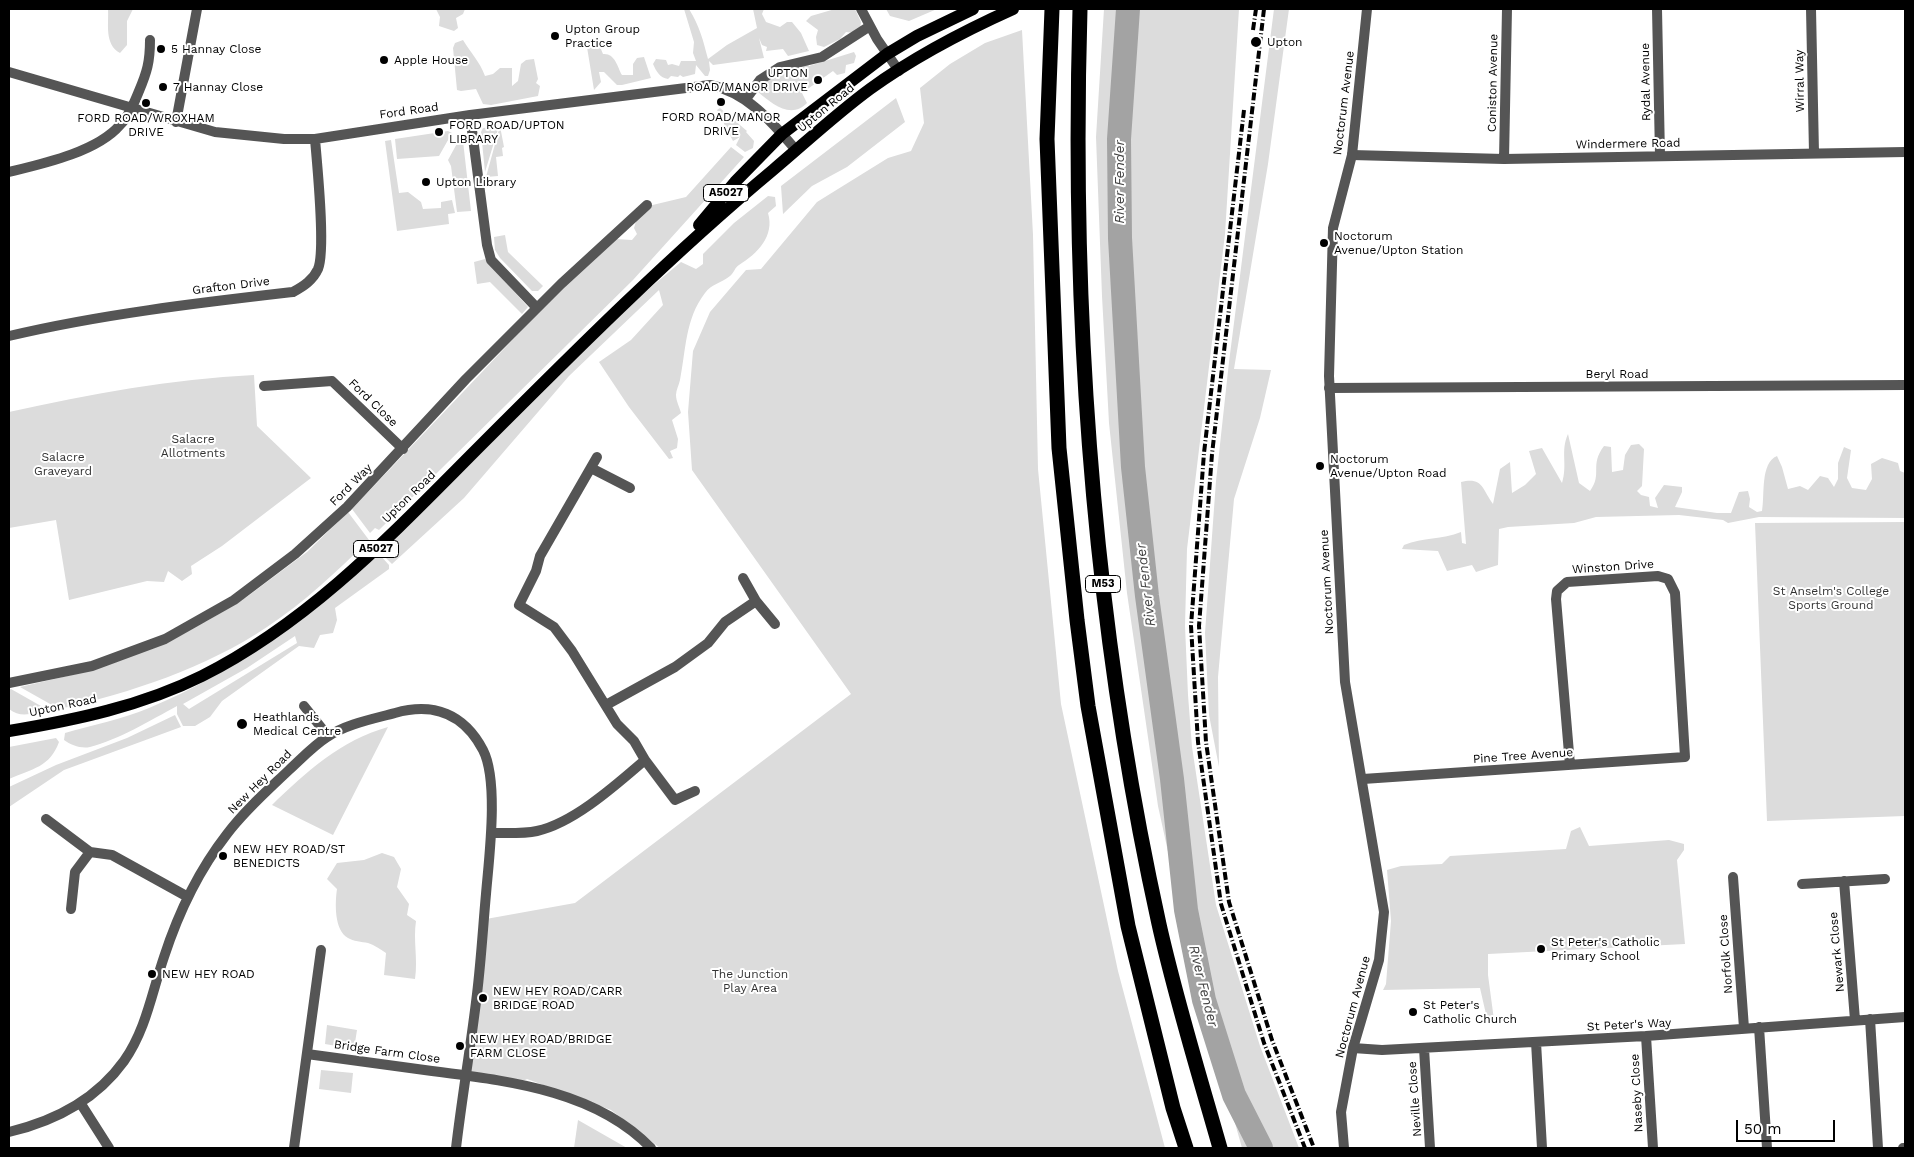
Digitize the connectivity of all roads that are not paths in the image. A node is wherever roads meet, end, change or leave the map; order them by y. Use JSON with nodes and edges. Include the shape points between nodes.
{"nodes":[{"id":1,"x":197,"y":9,"type":"edge"},
{"id":2,"x":861,"y":9,"type":"edge"},
{"id":3,"x":974,"y":9,"type":"edge"},
{"id":4,"x":1013,"y":9,"type":"edge"},
{"id":5,"x":1052,"y":9,"type":"edge"},
{"id":6,"x":1080,"y":9,"type":"edge"},
{"id":7,"x":1367,"y":9,"type":"edge"},
{"id":8,"x":1507,"y":9,"type":"edge"},
{"id":9,"x":1657,"y":9,"type":"edge"},
{"id":10,"x":1811,"y":9,"type":"edge"},
{"id":11,"x":870,"y":26,"type":"junction"},
{"id":12,"x":150,"y":40,"type":"dead end"},
{"id":13,"x":887,"y":54,"type":"junction"},
{"id":14,"x":899,"y":71,"type":"junction"},
{"id":15,"x":9,"y":72,"type":"edge"},
{"id":16,"x":746,"y":99,"type":"junction"},
{"id":17,"x":131,"y":109,"type":"junction"},
{"id":18,"x":470,"y":115,"type":"junction"},
{"id":19,"x":176,"y":122,"type":"junction"},
{"id":20,"x":782,"y":134,"type":"junction"},
{"id":21,"x":315,"y":139,"type":"junction"},
{"id":22,"x":796,"y":150,"type":"junction"},
{"id":23,"x":1905,"y":152,"type":"edge"},
{"id":24,"x":1814,"y":153,"type":"junction"},
{"id":25,"x":1352,"y":155,"type":"junction"},
{"id":26,"x":1660,"y":156,"type":"junction"},
{"id":27,"x":1504,"y":158,"type":"junction"},
{"id":28,"x":9,"y":172,"type":"edge"},
{"id":29,"x":648,"y":205,"type":"dead end"},
{"id":30,"x":674,"y":255,"type":"junction"},
{"id":31,"x":537,"y":308,"type":"junction"},
{"id":32,"x":9,"y":336,"type":"edge"},
{"id":33,"x":1905,"y":385,"type":"edge"},
{"id":34,"x":264,"y":386,"type":"dead end"},
{"id":35,"x":1329,"y":388,"type":"junction"},
{"id":36,"x":403,"y":449,"type":"junction"},
{"id":37,"x":597,"y":457,"type":"dead end"},
{"id":38,"x":591,"y":468,"type":"junction"},
{"id":39,"x":630,"y":488,"type":"dead end"},
{"id":40,"x":743,"y":578,"type":"dead end"},
{"id":41,"x":756,"y":601,"type":"junction"},
{"id":42,"x":775,"y":624,"type":"dead end"},
{"id":43,"x":9,"y":683,"type":"edge"},
{"id":44,"x":606,"y":705,"type":"junction"},
{"id":45,"x":304,"y":706,"type":"dead end"},
{"id":46,"x":9,"y":731,"type":"edge"},
{"id":47,"x":328,"y":736,"type":"junction"},
{"id":48,"x":1685,"y":757,"type":"joint"},
{"id":49,"x":645,"y":760,"type":"junction"},
{"id":50,"x":1570,"y":765,"type":"junction"},
{"id":51,"x":1363,"y":779,"type":"junction"},
{"id":52,"x":695,"y":791,"type":"dead end"},
{"id":53,"x":46,"y":819,"type":"dead end"},
{"id":54,"x":491,"y":833,"type":"junction"},
{"id":55,"x":90,"y":852,"type":"junction"},
{"id":56,"x":1732,"y":877,"type":"dead end"},
{"id":57,"x":1885,"y":879,"type":"dead end"},
{"id":58,"x":1844,"y":881,"type":"junction"},
{"id":59,"x":1802,"y":884,"type":"dead end"},
{"id":60,"x":188,"y":897,"type":"junction"},
{"id":61,"x":71,"y":909,"type":"dead end"},
{"id":62,"x":321,"y":950,"type":"dead end"},
{"id":63,"x":1905,"y":1017,"type":"edge"},
{"id":64,"x":1870,"y":1019,"type":"junction"},
{"id":65,"x":1856,"y":1020,"type":"junction"},
{"id":66,"x":1759,"y":1027,"type":"junction"},
{"id":67,"x":1744,"y":1028,"type":"junction"},
{"id":68,"x":1646,"y":1036,"type":"junction"},
{"id":69,"x":1536,"y":1042,"type":"junction"},
{"id":70,"x":1353,"y":1048,"type":"junction"},
{"id":71,"x":1424,"y":1048,"type":"junction"},
{"id":72,"x":307,"y":1054,"type":"junction"},
{"id":73,"x":464,"y":1075,"type":"junction"},
{"id":74,"x":81,"y":1104,"type":"junction"},
{"id":75,"x":9,"y":1132,"type":"edge"},
{"id":76,"x":109,"y":1148,"type":"edge"},
{"id":77,"x":294,"y":1148,"type":"edge"},
{"id":78,"x":456,"y":1148,"type":"edge"},
{"id":79,"x":651,"y":1148,"type":"edge"},
{"id":80,"x":1186,"y":1148,"type":"edge"},
{"id":81,"x":1220,"y":1148,"type":"edge"},
{"id":82,"x":1344,"y":1148,"type":"edge"},
{"id":83,"x":1430,"y":1148,"type":"edge"},
{"id":84,"x":1542,"y":1148,"type":"edge"},
{"id":85,"x":1653,"y":1148,"type":"edge"},
{"id":86,"x":1767,"y":1148,"type":"edge"},
{"id":87,"x":1878,"y":1148,"type":"edge"}],
"edges":[{"from":1,"to":19,"type":"street"},
{"from":2,"to":11,"type":"street"},
{"from":3,"to":13,"type":"main road","name":"Upton Road","number":"A5027"},
{"from":4,"to":14,"type":"main road","name":"Upton Road","number":"A5027","via":[[953,38]]},
{"from":5,"to":80,"type":"highway","number":"M53","via":[[1047,139],[1059,448],[1077,620],[1088,706],[1128,926]]},
{"from":6,"to":81,"type":"highway","number":"M53","via":[[1077,122],[1082,343],[1101,567],[1119,708],[1159,922]]},
{"from":7,"to":25,"type":"street","name":"Noctorum Avenue"},
{"from":8,"to":27,"type":"street","name":"Coniston Avenue"},
{"from":9,"to":26,"type":"street","name":"Rydal Avenue"},
{"from":10,"to":24,"type":"street","name":"Wirral Way"},
{"from":11,"to":13,"type":"street"},
{"from":11,"to":16,"type":"street","via":[[822,57],[780,67],[760,80]]},
{"from":12,"to":17,"type":"street","via":[[150,65]]},
{"from":13,"to":14,"type":"street"},
{"from":13,"to":20,"type":"main road","name":"Upton Road","number":"A5027"},
{"from":14,"to":22,"type":"main road","name":"Upton Road","number":"A5027","via":[[871,88]]},
{"from":15,"to":17,"type":"street","name":"Ford Road"},
{"from":16,"to":18,"type":"street","name":"Ford Road","via":[[710,85]]},
{"from":16,"to":20,"type":"street","name":"Ford Road"},
{"from":17,"to":19,"type":"street","name":"Ford Road"},
{"from":17,"to":28,"type":"street","via":[[121,125],[100,141],[76,152]]},
{"from":18,"to":21,"type":"street","name":"Ford Road"},
{"from":18,"to":31,"type":"street","via":[[491,260]]},
{"from":19,"to":21,"type":"street","name":"Ford Road","via":[[250,138]]},
{"from":20,"to":22,"type":"street","name":"Ford Road"},
{"from":20,"to":30,"type":"main road","name":"Upton Road","number":"A5027","via":[[735,182]]},
{"from":21,"to":32,"type":"street","name":"Grafton Drive","via":[[321,258],[315,274],[304,286],[293,292],[183,304]]},
{"from":22,"to":30,"type":"main road","name":"Upton Road","number":"A5027"},
{"from":23,"to":24,"type":"street","name":"Windermere Road"},
{"from":24,"to":26,"type":"street","name":"Windermere Road"},
{"from":25,"to":27,"type":"street","name":"Windermere Road"},
{"from":25,"to":35,"type":"street","name":"Noctorum Avenue","via":[[1333,228]]},
{"from":26,"to":27,"type":"street","name":"Windermere Road"},
{"from":29,"to":31,"type":"street","name":"Ford Way"},
{"from":30,"to":46,"type":"main road","name":"Upton Road","number":"A5027","via":[[371,554],[280,630],[201,676],[146,699],[105,712]]},
{"from":31,"to":36,"type":"street","name":"Ford Way","via":[[466,379]]},
{"from":33,"to":35,"type":"street","name":"Beryl Road"},
{"from":34,"to":36,"type":"street","name":"Ford Close","via":[[332,380]]},
{"from":35,"to":51,"type":"street","name":"Noctorum Avenue","via":[[1345,682]]},
{"from":36,"to":43,"type":"street","name":"Ford Way","via":[[347,508],[295,554],[234,600],[165,638],[92,666]]},
{"from":37,"to":38,"type":"street"},
{"from":38,"to":39,"type":"street"},
{"from":38,"to":44,"type":"street","via":[[540,556],[519,606],[554,627]]},
{"from":40,"to":41,"type":"street"},
{"from":41,"to":42,"type":"street"},
{"from":41,"to":44,"type":"street","via":[[725,622],[708,643],[675,667]]},
{"from":44,"to":49,"type":"street"},
{"from":45,"to":47,"type":"street"},
{"from":47,"to":54,"type":"street","name":"New Hey Road","via":[[367,720],[407,710],[437,710],[454,716],[466,726],[484,751],[492,779]]},
{"from":47,"to":60,"type":"street","name":"New Hey Road","via":[[243,815],[226,835]]},
{"from":48,"to":50,"type":"street","name":"Pine Tree Avenue"},
{"from":48,"to":50,"type":"street","name":"Winston Drive","via":[[1672,583],[1658,576],[1571,582],[1563,584],[1556,595]]},
{"from":49,"to":52,"type":"street","via":[[675,800]]},
{"from":49,"to":54,"type":"street","via":[[608,792],[555,825],[536,832]]},
{"from":50,"to":51,"type":"street","name":"Pine Tree Avenue"},
{"from":51,"to":70,"type":"street","name":"Noctorum Avenue","via":[[1384,912],[1379,960]]},
{"from":53,"to":55,"type":"street"},
{"from":54,"to":73,"type":"street","name":"New Hey Road","via":[[478,993]]},
{"from":55,"to":60,"type":"street","via":[[112,855]]},
{"from":55,"to":61,"type":"street","via":[[75,872]]},
{"from":56,"to":67,"type":"street","name":"Norfolk Close"},
{"from":57,"to":58,"type":"street"},
{"from":58,"to":59,"type":"street"},
{"from":58,"to":65,"type":"street","name":"Newark Close"},
{"from":60,"to":74,"type":"street","name":"New Hey Road","via":[[174,927],[136,1041],[105,1084]]},
{"from":62,"to":72,"type":"street"},
{"from":63,"to":64,"type":"street","name":"St Peter's Way"},
{"from":64,"to":65,"type":"street","name":"St Peter's Way"},
{"from":64,"to":87,"type":"street"},
{"from":65,"to":66,"type":"street","name":"St Peter's Way"},
{"from":66,"to":67,"type":"street","name":"St Peter's Way"},
{"from":66,"to":86,"type":"street"},
{"from":67,"to":68,"type":"street","name":"St Peter's Way"},
{"from":68,"to":69,"type":"street","name":"St Peter's Way"},
{"from":68,"to":85,"type":"street","name":"Naseby Close"},
{"from":69,"to":71,"type":"street","name":"St Peter's Way"},
{"from":69,"to":84,"type":"street"},
{"from":70,"to":71,"type":"street","name":"St Peter's Way"},
{"from":70,"to":82,"type":"street","name":"Noctorum Avenue","via":[[1341,1112]]},
{"from":71,"to":83,"type":"street","name":"Neville Close"},
{"from":72,"to":73,"type":"street","name":"Bridge Farm Close"},
{"from":72,"to":77,"type":"street"},
{"from":73,"to":78,"type":"street","name":"New Hey Road"},
{"from":73,"to":79,"type":"street","name":"Bridge Farm Close","via":[[525,1084],[592,1107],[639,1135]]},
{"from":74,"to":75,"type":"street","name":"New Hey Road","via":[[61,1115]]},
{"from":74,"to":76,"type":"street"}]}
